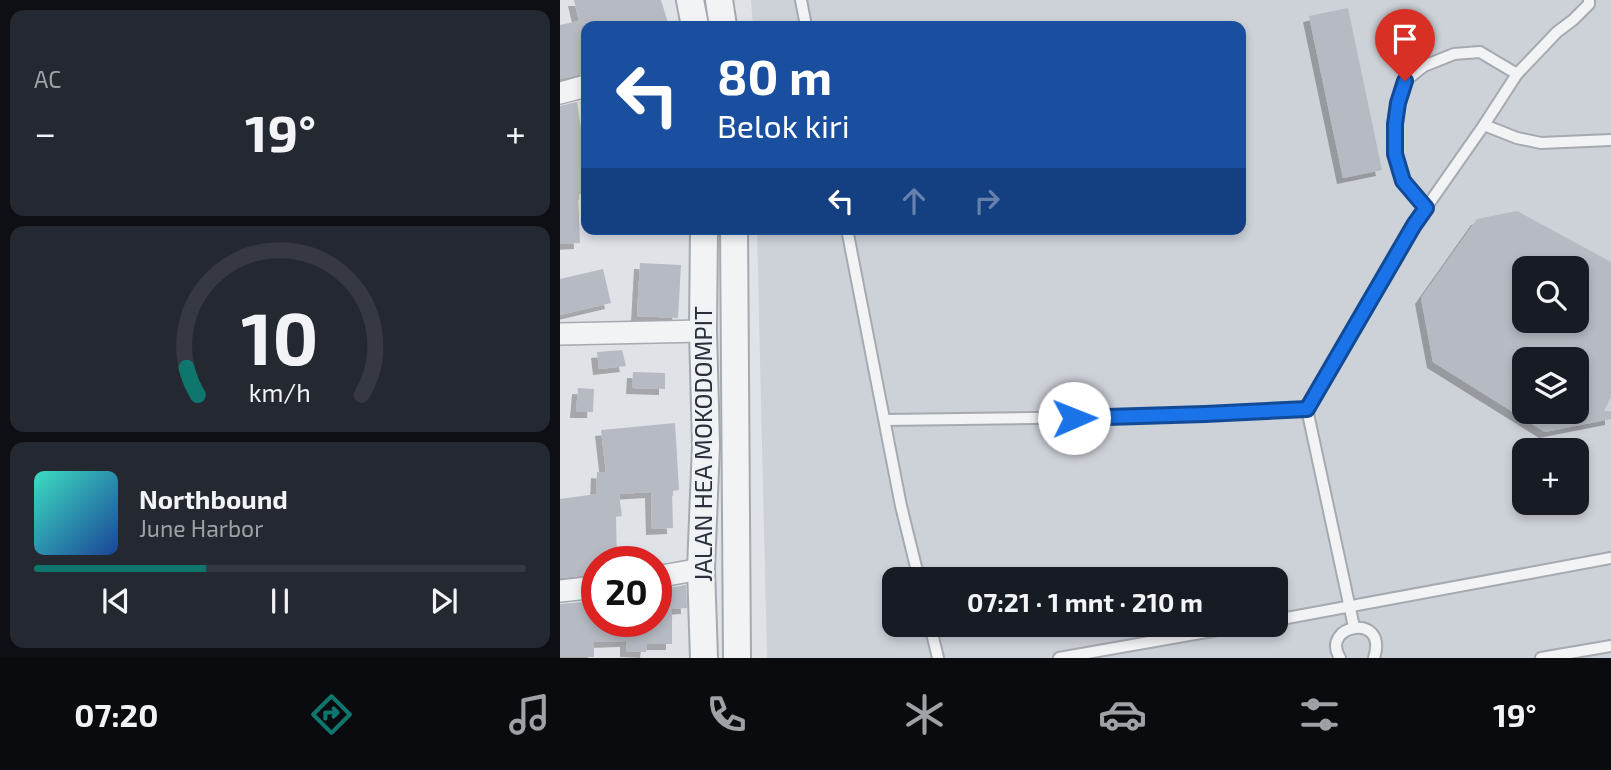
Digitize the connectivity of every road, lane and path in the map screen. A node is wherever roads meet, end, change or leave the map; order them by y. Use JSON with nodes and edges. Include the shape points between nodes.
{"nodes":[{"id":1,"x":690,"y":0,"type":"edge"},
{"id":2,"x":719,"y":0,"type":"edge"},
{"id":3,"x":801,"y":0,"type":"edge"},
{"id":4,"x":1589,"y":0,"type":"edge"},
{"id":5,"x":694,"y":21,"type":"edge"},
{"id":6,"x":722,"y":21,"type":"edge"},
{"id":7,"x":805,"y":21,"type":"edge"},
{"id":8,"x":1517,"y":74,"type":"junction"},
{"id":9,"x":581,"y":87,"type":"edge"},
{"id":10,"x":560,"y":93,"type":"edge"},
{"id":11,"x":1484,"y":125,"type":"junction"},
{"id":12,"x":1611,"y":140,"type":"edge"},
{"id":13,"x":1426,"y":208,"type":"junction"},
{"id":14,"x":704,"y":235,"type":"edge"},
{"id":15,"x":734,"y":235,"type":"edge"},
{"id":16,"x":848,"y":235,"type":"edge"},
{"id":17,"x":703,"y":273,"type":"junction"},
{"id":18,"x":734,"y":276,"type":"junction"},
{"id":19,"x":703,"y":331,"type":"junction"},
{"id":20,"x":560,"y":334,"type":"edge"},
{"id":21,"x":1307,"y":409,"type":"junction"},
{"id":22,"x":885,"y":420,"type":"junction"},
{"id":23,"x":1611,"y":558,"type":"edge"},
{"id":24,"x":916,"y":567,"type":"edge"},
{"id":25,"x":701,"y":569,"type":"junction"},
{"id":26,"x":672,"y":574,"type":"edge"},
{"id":27,"x":581,"y":589,"type":"edge"},
{"id":28,"x":560,"y":591,"type":"edge"},
{"id":29,"x":1349,"y":606,"type":"junction"},
{"id":30,"x":1288,"y":618,"type":"edge"},
{"id":31,"x":1354,"y":627,"type":"junction"},
{"id":32,"x":933,"y":637,"type":"edge"},
{"id":33,"x":1178,"y":637,"type":"edge"},
{"id":34,"x":1611,"y":646,"type":"edge"},
{"id":35,"x":704,"y":658,"type":"edge"},
{"id":36,"x":737,"y":658,"type":"edge"},
{"id":37,"x":938,"y":658,"type":"edge"},
{"id":38,"x":1059,"y":658,"type":"edge"},
{"id":39,"x":1340,"y":658,"type":"edge"},
{"id":40,"x":1374,"y":658,"type":"edge"},
{"id":41,"x":1541,"y":658,"type":"edge"}],
"edges":[{"from":1,"to":5,"type":"street"},
{"from":2,"to":6,"type":"street"},
{"from":3,"to":7,"type":"lane"},
{"from":4,"to":8,"type":"lane"},
{"from":8,"to":11,"type":"lane"},
{"from":8,"to":13,"type":"lane","via":[[1480,52],[1454,54],[1424,66],[1405,81],[1395,124],[1395,154],[1403,181]]},
{"from":9,"to":10,"type":"street"},
{"from":11,"to":12,"type":"lane","via":[[1541,143]]},
{"from":11,"to":13,"type":"lane"},
{"from":13,"to":21,"type":"lane"},
{"from":14,"to":17,"type":"street","name":"JALAN HEA MOKODOMPIT"},
{"from":15,"to":18,"type":"street","name":"JALAN HEA MOKODOMPIT"},
{"from":16,"to":22,"type":"lane"},
{"from":17,"to":18,"type":"street"},
{"from":17,"to":19,"type":"street","name":"JALAN HEA MOKODOMPIT"},
{"from":18,"to":36,"type":"street","name":"JALAN HEA MOKODOMPIT"},
{"from":19,"to":20,"type":"street"},
{"from":19,"to":25,"type":"street","name":"JALAN HEA MOKODOMPIT","via":[[706,445]]},
{"from":21,"to":22,"type":"lane"},
{"from":21,"to":29,"type":"lane"},
{"from":22,"to":24,"type":"lane"},
{"from":23,"to":29,"type":"lane"},
{"from":25,"to":26,"type":"street"},
{"from":25,"to":35,"type":"street","name":"JALAN HEA MOKODOMPIT"},
{"from":27,"to":28,"type":"street"},
{"from":29,"to":30,"type":"lane"},
{"from":29,"to":31,"type":"lane"},
{"from":31,"to":39,"type":"lane","via":[[1343,632],[1337,642]]},
{"from":31,"to":40,"type":"lane","via":[[1374,636]]},
{"from":32,"to":37,"type":"lane"},
{"from":33,"to":38,"type":"lane"},
{"from":34,"to":41,"type":"lane"}]}
